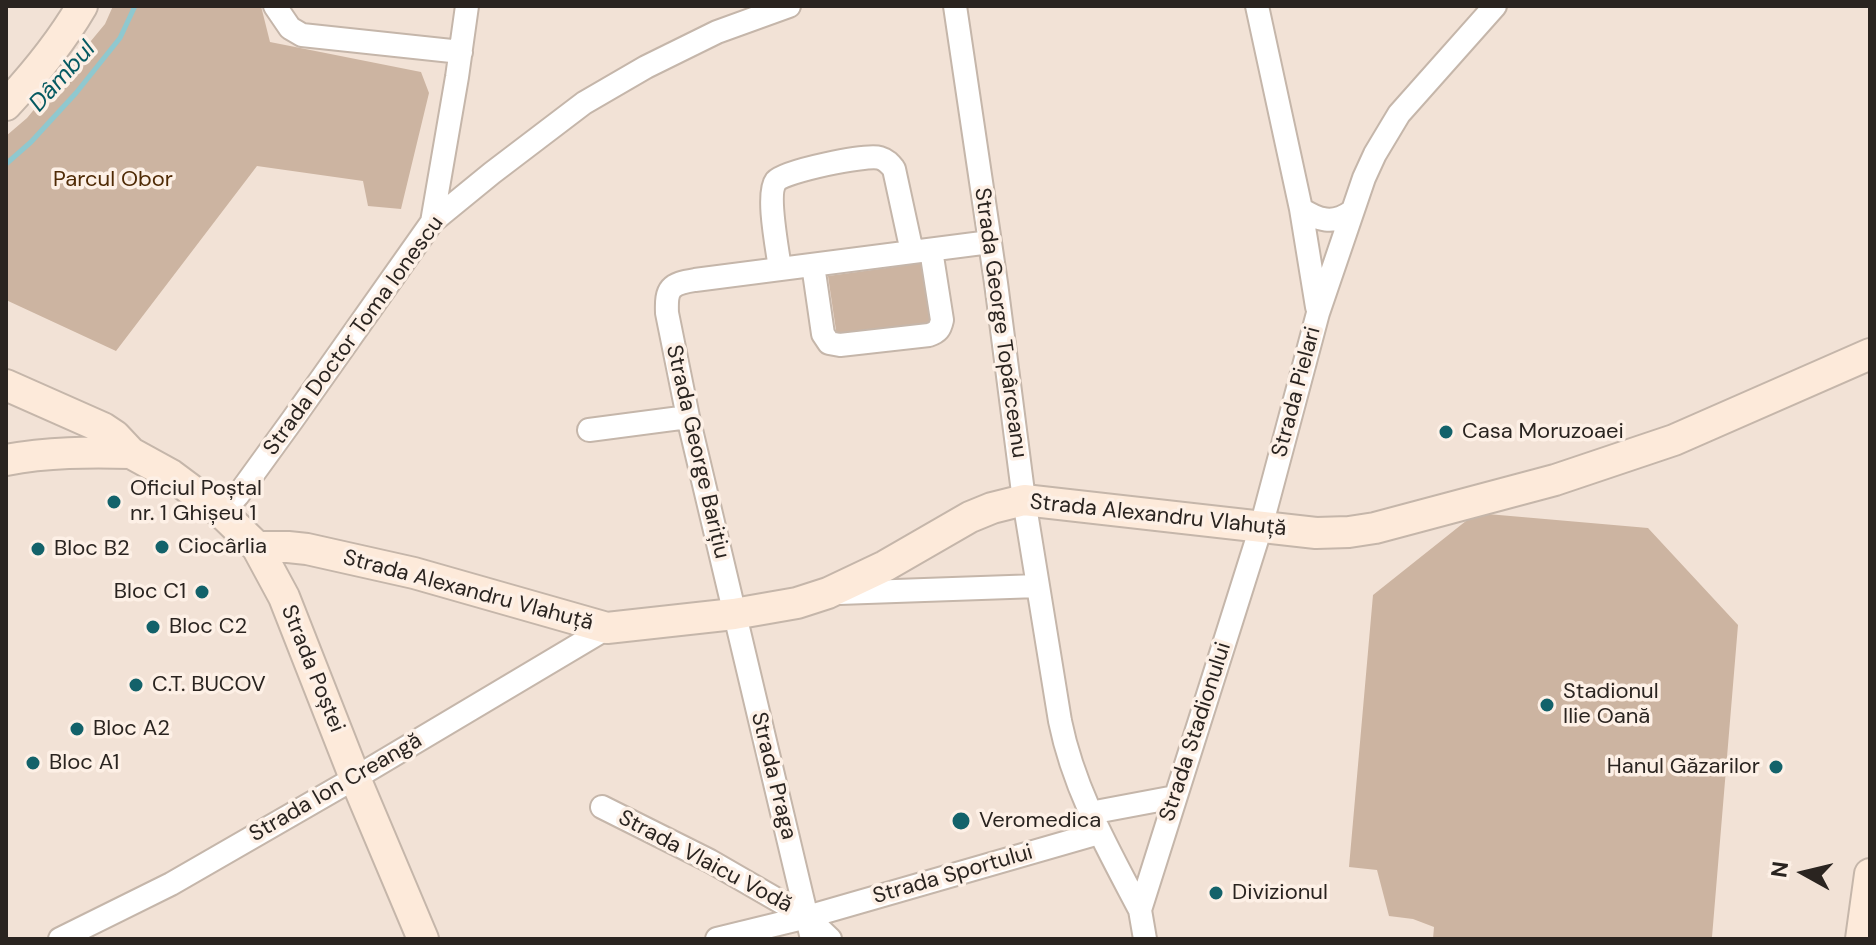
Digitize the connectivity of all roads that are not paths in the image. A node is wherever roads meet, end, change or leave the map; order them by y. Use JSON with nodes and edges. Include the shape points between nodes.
{"nodes":[{"id":1,"x":82,"y":6,"type":"edge"},
{"id":2,"x":275,"y":6,"type":"edge"},
{"id":3,"x":467,"y":6,"type":"edge"},
{"id":4,"x":789,"y":6,"type":"edge"},
{"id":5,"x":955,"y":6,"type":"edge"},
{"id":6,"x":1257,"y":6,"type":"edge"},
{"id":7,"x":1495,"y":6,"type":"edge"},
{"id":8,"x":461,"y":52,"type":"junction"},
{"id":9,"x":6,"y":105,"type":"edge"},
{"id":10,"x":1301,"y":209,"type":"junction"},
{"id":11,"x":1351,"y":212,"type":"junction"},
{"id":12,"x":432,"y":222,"type":"junction"},
{"id":13,"x":990,"y":242,"type":"junction"},
{"id":14,"x":922,"y":251,"type":"junction"},
{"id":15,"x":813,"y":265,"type":"junction"},
{"id":16,"x":780,"y":269,"type":"junction"},
{"id":17,"x":1318,"y":313,"type":"junction"},
{"id":18,"x":1870,"y":354,"type":"edge"},
{"id":19,"x":6,"y":385,"type":"edge"},
{"id":20,"x":688,"y":417,"type":"junction"},
{"id":21,"x":589,"y":430,"type":"dead end"},
{"id":22,"x":131,"y":453,"type":"junction"},
{"id":23,"x":6,"y":460,"type":"edge"},
{"id":24,"x":1024,"y":500,"type":"junction"},
{"id":25,"x":222,"y":513,"type":"junction"},
{"id":26,"x":1261,"y":527,"type":"junction"},
{"id":27,"x":257,"y":547,"type":"junction"},
{"id":28,"x":1038,"y":586,"type":"junction"},
{"id":29,"x":828,"y":593,"type":"junction"},
{"id":30,"x":734,"y":614,"type":"junction"},
{"id":31,"x":607,"y":628,"type":"junction"},
{"id":32,"x":355,"y":778,"type":"junction"},
{"id":33,"x":1175,"y":797,"type":"junction"},
{"id":34,"x":602,"y":807,"type":"dead end"},
{"id":35,"x":1095,"y":823,"type":"junction"},
{"id":36,"x":1870,"y":874,"type":"edge"},
{"id":37,"x":1140,"y":910,"type":"junction"},
{"id":38,"x":809,"y":928,"type":"edge"},
{"id":39,"x":60,"y":939,"type":"edge"},
{"id":40,"x":423,"y":939,"type":"edge"},
{"id":41,"x":717,"y":939,"type":"edge"},
{"id":42,"x":830,"y":939,"type":"edge"},
{"id":43,"x":1145,"y":939,"type":"edge"},
{"id":44,"x":1861,"y":939,"type":"edge"}],
"edges":[{"from":1,"to":9,"type":"street"},
{"from":2,"to":8,"type":"street","via":[[290,28],[302,35]]},
{"from":3,"to":8,"type":"street"},
{"from":4,"to":12,"type":"street","name":"Strada Doctor Toma Ionescu","via":[[717,32],[584,103]]},
{"from":5,"to":13,"type":"street","name":"Strada George Topârceanu"},
{"from":6,"to":10,"type":"street","name":"Strada Pielari"},
{"from":7,"to":11,"type":"street","via":[[1399,114]]},
{"from":8,"to":12,"type":"street"},
{"from":10,"to":11,"type":"street","via":[[1333,221]]},
{"from":10,"to":17,"type":"street","name":"Strada Pielari"},
{"from":11,"to":17,"type":"street"},
{"from":12,"to":25,"type":"street","name":"Strada Doctor Toma Ionescu"},
{"from":13,"to":14,"type":"street"},
{"from":13,"to":24,"type":"street","name":"Strada George Topârceanu"},
{"from":14,"to":15,"type":"street"},
{"from":14,"to":15,"type":"street","via":[[942,320],[929,335],[829,343],[823,334]]},
{"from":14,"to":16,"type":"street","via":[[894,169],[878,157],[860,157],[777,180],[771,203]]},
{"from":15,"to":16,"type":"street"},
{"from":16,"to":20,"type":"street","name":"Strada George Barițiu","via":[[678,283],[669,289],[667,313]]},
{"from":17,"to":26,"type":"street","name":"Strada Pielari"},
{"from":18,"to":26,"type":"street","name":"Strada Alexandru Vlahuță","via":[[1674,440],[1463,506],[1349,532]]},
{"from":19,"to":22,"type":"street","name":"Strada Poștei","via":[[103,428]]},
{"from":20,"to":21,"type":"street"},
{"from":20,"to":30,"type":"street","name":"Strada George Barițiu"},
{"from":22,"to":23,"type":"street","name":"Strada Poștei","via":[[69,452]]},
{"from":22,"to":25,"type":"street","name":"Strada Poștei"},
{"from":24,"to":26,"type":"street","name":"Strada Alexandru Vlahuță"},
{"from":24,"to":28,"type":"street","name":"Strada George Topârceanu"},
{"from":24,"to":29,"type":"street","name":"Strada Alexandru Vlahuță","via":[[970,517]]},
{"from":25,"to":27,"type":"street","name":"Strada Poștei"},
{"from":26,"to":33,"type":"street","name":"Strada Stadionului"},
{"from":27,"to":31,"type":"street","name":"Strada Alexandru Vlahuță","via":[[307,549],[414,573]]},
{"from":27,"to":32,"type":"street","name":"Strada Poștei","via":[[284,597]]},
{"from":28,"to":29,"type":"street"},
{"from":28,"to":35,"type":"street","name":"Strada George Topârceanu","via":[[1066,748]]},
{"from":29,"to":30,"type":"street","name":"Strada Alexandru Vlahuță"},
{"from":30,"to":31,"type":"street","name":"Strada Alexandru Vlahuță"},
{"from":30,"to":38,"type":"street","name":"Strada Praga"},
{"from":31,"to":32,"type":"street","name":"Strada Ion Creangă"},
{"from":32,"to":39,"type":"street","name":"Strada Ion Creangă","via":[[171,884]]},
{"from":32,"to":40,"type":"street","name":"Strada Poștei"},
{"from":33,"to":35,"type":"street","name":"Strada Sportului"},
{"from":33,"to":37,"type":"street","name":"Strada Stadionului"},
{"from":34,"to":38,"type":"street","name":"Strada Vlaicu Vodă","via":[[710,861]]},
{"from":35,"to":37,"type":"street","name":"Strada George Topârceanu"},
{"from":35,"to":38,"type":"street","name":"Strada Sportului"},
{"from":36,"to":44,"type":"street"},
{"from":37,"to":43,"type":"street","name":"Strada Stadionului"},
{"from":38,"to":41,"type":"street","name":"Strada Sportului"},
{"from":38,"to":42,"type":"street","name":"Strada Vlaicu Vodă"}]}
